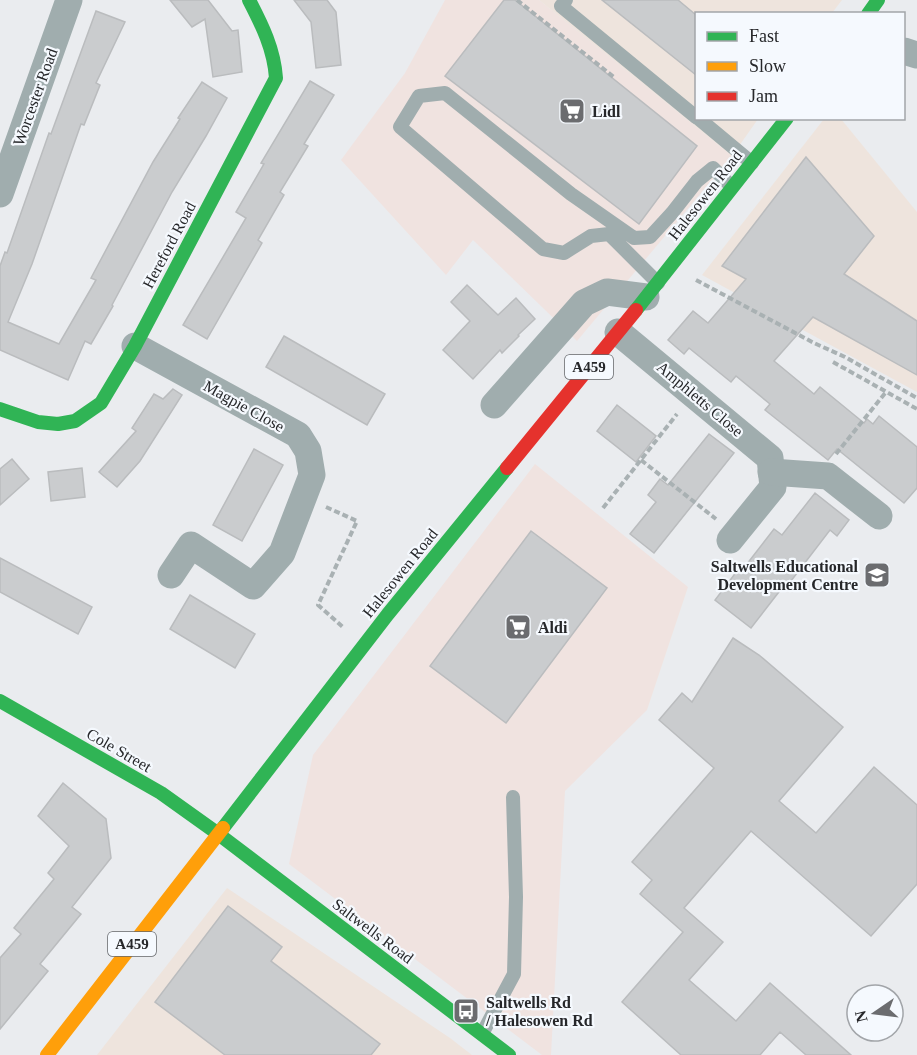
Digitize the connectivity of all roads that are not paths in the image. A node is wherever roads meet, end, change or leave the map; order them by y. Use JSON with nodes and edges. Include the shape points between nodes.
{"nodes":[{"id":1,"x":69,"y":0,"type":"edge"},
{"id":2,"x":249,"y":0,"type":"edge"},
{"id":3,"x":566,"y":0,"type":"edge"},
{"id":4,"x":695,"y":116,"type":"edge"},
{"id":5,"x":699,"y":120,"type":"edge"},
{"id":6,"x":785,"y":120,"type":"edge"},
{"id":7,"x":752,"y":163,"type":"junction"},
{"id":8,"x":733,"y":188,"type":"junction"},
{"id":9,"x":0,"y":194,"type":"edge"},
{"id":10,"x":657,"y":284,"type":"junction"},
{"id":11,"x":618,"y":332,"type":"junction"},
{"id":12,"x":135,"y":346,"type":"junction"},
{"id":13,"x":494,"y":405,"type":"dead end"},
{"id":14,"x":0,"y":409,"type":"edge"},
{"id":15,"x":771,"y":472,"type":"junction"},
{"id":16,"x":879,"y":516,"type":"dead end"},
{"id":17,"x":732,"y":537,"type":"road end"},
{"id":18,"x":171,"y":575,"type":"dead end"},
{"id":19,"x":0,"y":701,"type":"edge"},
{"id":20,"x":513,"y":797,"type":"dead end"},
{"id":21,"x":217,"y":833,"type":"junction"},
{"id":22,"x":482,"y":1034,"type":"junction"},
{"id":23,"x":47,"y":1055,"type":"edge"},
{"id":24,"x":509,"y":1055,"type":"edge"}],
"edges":[{"from":1,"to":9,"type":"street","name":"Worcester Road"},
{"from":2,"to":12,"type":"street","name":"Hereford Road","via":[[268,38],[276,78]]},
{"from":3,"to":4,"type":"lane","via":[[561,6]]},
{"from":5,"to":7,"type":"lane"},
{"from":6,"to":7,"type":"street","name":"Halesowen Road","number":"A459"},
{"from":7,"to":8,"type":"street","name":"Halesowen Road","number":"A459"},
{"from":8,"to":10,"type":"street","name":"Halesowen Road","number":"A459"},
{"from":8,"to":10,"type":"lane","via":[[713,168],[697,181],[650,237],[634,238],[571,194],[445,93],[420,96],[400,127],[543,249],[564,254],[591,236],[609,234]]},
{"from":10,"to":11,"type":"street","name":"Halesowen Road","number":"A459"},
{"from":10,"to":13,"type":"street","via":[[606,292],[584,303]]},
{"from":11,"to":15,"type":"street","name":"Amphletts Close","via":[[770,458]]},
{"from":11,"to":21,"type":"street","name":"Halesowen Road","number":"A459"},
{"from":12,"to":14,"type":"street","name":"Hereford Road","via":[[101,403],[75,421],[39,422]]},
{"from":12,"to":18,"type":"street","name":"Magpie Close","via":[[298,435],[308,451],[312,475],[282,553],[252,586],[191,545]]},
{"from":15,"to":16,"type":"street","via":[[828,476]]},
{"from":15,"to":17,"type":"street","via":[[773,488]]},
{"from":19,"to":21,"type":"street","name":"Cole Street","via":[[161,793]]},
{"from":20,"to":22,"type":"lane","via":[[514,974]]},
{"from":21,"to":22,"type":"street","name":"Saltwells Road"},
{"from":21,"to":23,"type":"street","name":"Halesowen Road","number":"A459"},
{"from":22,"to":24,"type":"street","name":"Saltwells Road"}]}
